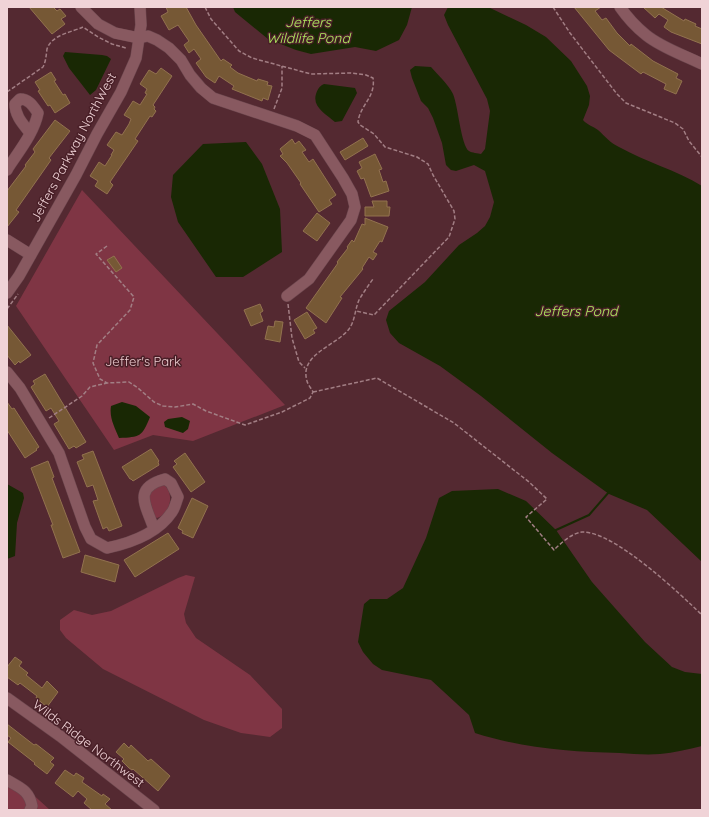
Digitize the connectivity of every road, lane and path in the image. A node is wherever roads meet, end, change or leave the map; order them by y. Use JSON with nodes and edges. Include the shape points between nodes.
{"nodes":[{"id":1,"x":81,"y":7,"type":"edge"},
{"id":2,"x":140,"y":7,"type":"edge"},
{"id":3,"x":205,"y":7,"type":"edge"},
{"id":4,"x":553,"y":7,"type":"edge"},
{"id":5,"x":620,"y":7,"type":"edge"},
{"id":6,"x":139,"y":38,"type":"junction"},
{"id":7,"x":126,"y":48,"type":"dead end"},
{"id":8,"x":702,"y":64,"type":"edge"},
{"id":9,"x":282,"y":66,"type":"junction"},
{"id":10,"x":7,"y":92,"type":"edge"},
{"id":11,"x":271,"y":117,"type":"junction"},
{"id":12,"x":30,"y":133,"type":"dead end"},
{"id":13,"x":702,"y":157,"type":"edge"},
{"id":14,"x":7,"y":170,"type":"edge"},
{"id":15,"x":7,"y":240,"type":"edge"},
{"id":16,"x":107,"y":246,"type":"dead end"},
{"id":17,"x":31,"y":255,"type":"junction"},
{"id":18,"x":373,"y":279,"type":"dead end"},
{"id":19,"x":7,"y":293,"type":"edge"},
{"id":20,"x":287,"y":296,"type":"joint"},
{"id":21,"x":356,"y":311,"type":"junction"},
{"id":22,"x":305,"y":368,"type":"junction"},
{"id":23,"x":7,"y":372,"type":"edge"},
{"id":24,"x":107,"y":383,"type":"junction"},
{"id":25,"x":313,"y":392,"type":"junction"},
{"id":26,"x":41,"y":423,"type":"junction"},
{"id":27,"x":154,"y":529,"type":"dead end"},
{"id":28,"x":702,"y":615,"type":"edge"},
{"id":29,"x":7,"y":698,"type":"edge"},
{"id":30,"x":7,"y":780,"type":"edge"},
{"id":31,"x":30,"y":810,"type":"edge"},
{"id":32,"x":154,"y":810,"type":"edge"}],
"edges":[{"from":1,"to":6,"type":"street","via":[[98,24],[115,32]]},
{"from":2,"to":6,"type":"street","name":"Jeffers Parkway NorthWest"},
{"from":3,"to":9,"type":"path","via":[[239,51],[252,58]]},
{"from":4,"to":13,"type":"path","via":[[617,94],[626,103],[675,122],[683,129]]},
{"from":5,"to":8,"type":"street","via":[[646,35]]},
{"from":6,"to":11,"type":"street","via":[[148,36],[169,48],[181,60],[190,75],[213,98]]},
{"from":6,"to":17,"type":"street","name":"Jeffers Parkway NorthWest","via":[[136,58],[121,92]]},
{"from":7,"to":10,"type":"path","via":[[98,38],[83,27],[52,40],[43,67]]},
{"from":9,"to":11,"type":"path","via":[[282,88]]},
{"from":9,"to":21,"type":"path","via":[[311,74],[351,73],[372,78],[374,86],[359,116],[360,126],[374,134],[385,146],[417,157],[428,164],[454,211],[449,237],[374,315]]},
{"from":11,"to":20,"type":"street","via":[[315,135],[346,183],[355,207],[351,220],[309,279]]},
{"from":12,"to":14,"type":"street"},
{"from":15,"to":17,"type":"street"},
{"from":16,"to":24,"type":"path","via":[[96,254],[134,297],[130,310],[97,345],[92,363],[100,379]]},
{"from":17,"to":19,"type":"street","name":"Jeffers Parkway NorthWest"},
{"from":18,"to":21,"type":"path","via":[[359,300]]},
{"from":20,"to":22,"type":"path","via":[[292,338],[299,362]]},
{"from":21,"to":22,"type":"path","via":[[350,329],[318,354]]},
{"from":22,"to":25,"type":"path","via":[[307,381]]},
{"from":23,"to":26,"type":"street"},
{"from":24,"to":25,"type":"path","via":[[129,382],[163,406],[193,404],[245,425],[282,412],[310,398]]},
{"from":24,"to":26,"type":"path","via":[[90,387],[82,396]]},
{"from":25,"to":28,"type":"path","via":[[377,378],[454,423],[547,499],[526,517],[554,550],[581,532],[595,533],[651,569]]},
{"from":26,"to":27,"type":"street","via":[[59,453],[91,539],[107,548],[126,544]]},
{"from":29,"to":32,"type":"street","name":"Wilds Ridge Northwest"},
{"from":30,"to":31,"type":"street","via":[[26,792],[32,806]]}]}
